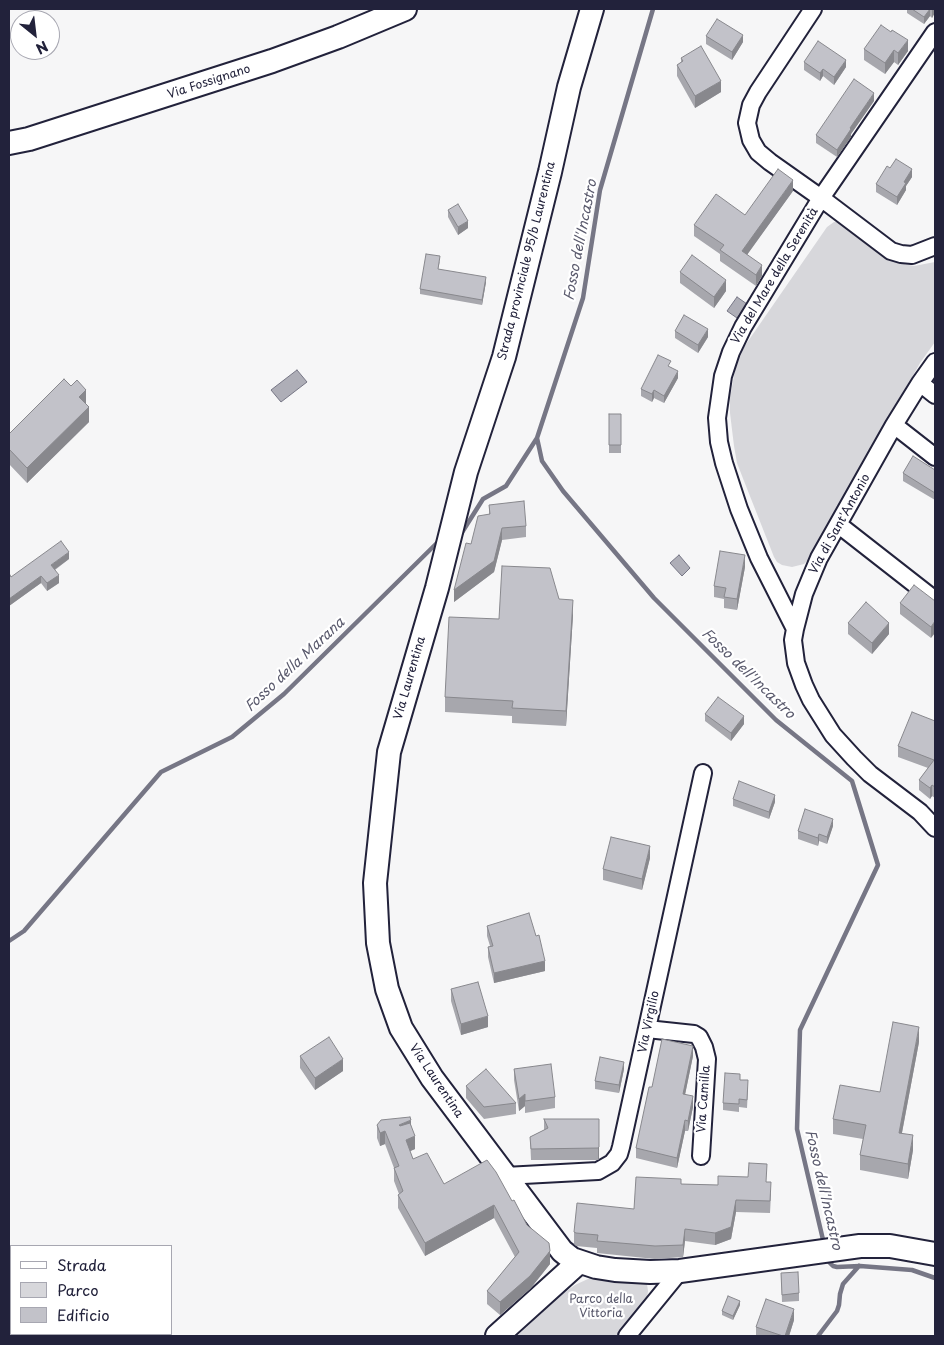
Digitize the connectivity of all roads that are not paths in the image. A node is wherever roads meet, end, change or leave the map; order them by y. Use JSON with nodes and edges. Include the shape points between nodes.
{"nodes":[{"id":1,"x":406,"y":9,"type":"edge"},
{"id":2,"x":592,"y":9,"type":"edge"},
{"id":3,"x":813,"y":9,"type":"edge"},
{"id":4,"x":935,"y":32,"type":"edge"},
{"id":5,"x":9,"y":144,"type":"edge"},
{"id":6,"x":821,"y":198,"type":"junction"},
{"id":7,"x":935,"y":246,"type":"edge"},
{"id":8,"x":935,"y":362,"type":"edge"},
{"id":9,"x":920,"y":383,"type":"junction"},
{"id":10,"x":935,"y":395,"type":"edge"},
{"id":11,"x":894,"y":425,"type":"junction"},
{"id":12,"x":935,"y":457,"type":"edge"},
{"id":13,"x":456,"y":512,"type":"joint"},
{"id":14,"x":839,"y":525,"type":"junction"},
{"id":15,"x":935,"y":600,"type":"edge"},
{"id":16,"x":794,"y":629,"type":"junction"},
{"id":17,"x":703,"y":773,"type":"dead end"},
{"id":18,"x":935,"y":828,"type":"edge"},
{"id":19,"x":647,"y":1029,"type":"junction"},
{"id":20,"x":701,"y":1156,"type":"dead end"},
{"id":21,"x":505,"y":1176,"type":"junction"},
{"id":22,"x":935,"y":1254,"type":"edge"},
{"id":23,"x":579,"y":1262,"type":"junction"},
{"id":24,"x":680,"y":1271,"type":"junction"},
{"id":25,"x":498,"y":1336,"type":"edge"},
{"id":26,"x":627,"y":1336,"type":"edge"}],
"edges":[{"from":1,"to":5,"type":"main road","name":"Via Fossignano","via":[[338,38],[263,64]]},
{"from":2,"to":13,"type":"main road","name":"Strada provinciale 95/b Laurentina","via":[[569,87],[504,357]]},
{"from":3,"to":6,"type":"street","via":[[754,99],[747,123],[758,152]]},
{"from":4,"to":6,"type":"street","name":"Via del Mare della Serenità"},
{"from":6,"to":7,"type":"street","via":[[894,252],[912,255]]},
{"from":6,"to":16,"type":"street","name":"Via del Mare della Serenità","via":[[738,336],[723,376],[717,418],[724,463],[739,509]]},
{"from":8,"to":9,"type":"street","name":"Via di Sant'Antonio"},
{"from":9,"to":10,"type":"street"},
{"from":9,"to":11,"type":"street","name":"Via di Sant'Antonio"},
{"from":11,"to":12,"type":"street"},
{"from":11,"to":14,"type":"street","name":"Via di Sant'Antonio"},
{"from":13,"to":21,"type":"main road","name":"Via Laurentina","via":[[389,752],[374,883],[376,927],[384,976],[401,1028],[432,1078]]},
{"from":14,"to":15,"type":"street"},
{"from":14,"to":16,"type":"street","name":"Via di Sant'Antonio","via":[[811,576]]},
{"from":16,"to":18,"type":"street","name":"Via di Sant'Antonio","via":[[794,654],[800,677],[833,735],[870,774],[915,808]]},
{"from":17,"to":19,"type":"street","name":"Via Virgilio"},
{"from":19,"to":20,"type":"street","name":"Via Camilla","via":[[694,1034],[702,1042],[707,1059]]},
{"from":19,"to":21,"type":"street","name":"Via Virgilio","via":[[621,1147],[612,1164],[592,1171]]},
{"from":21,"to":23,"type":"main road","name":"Via Laurentina","via":[[562,1251]]},
{"from":22,"to":24,"type":"main road","name":"Via Laurentina","via":[[878,1245]]},
{"from":23,"to":24,"type":"main road","name":"Via Laurentina","via":[[625,1271]]},
{"from":23,"to":25,"type":"main road"},
{"from":24,"to":26,"type":"street"}]}
